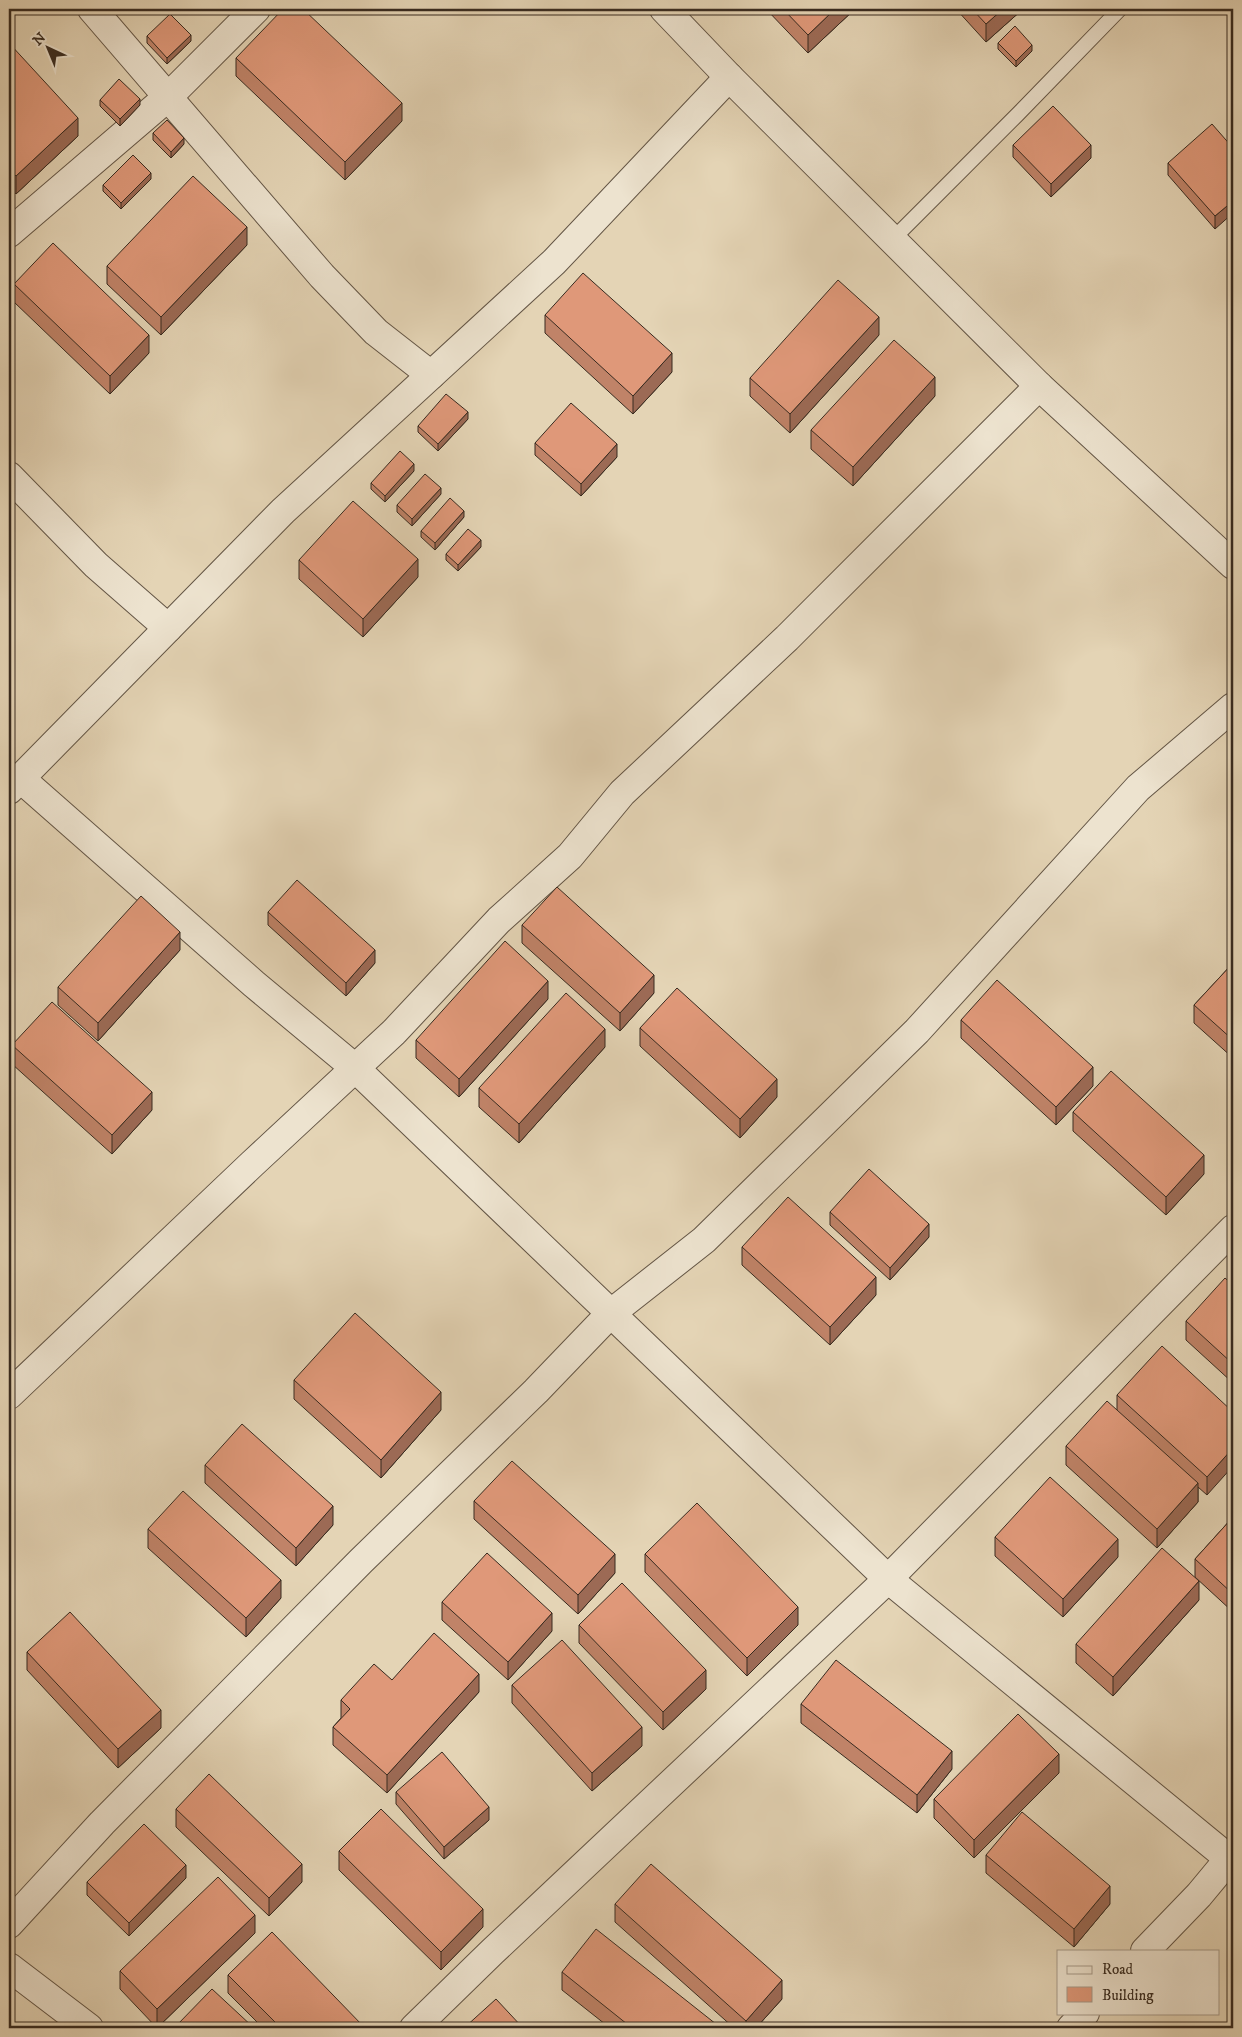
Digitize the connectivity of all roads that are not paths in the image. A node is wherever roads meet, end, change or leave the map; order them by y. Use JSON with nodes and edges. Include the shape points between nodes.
{"nodes":[{"id":1,"x":92,"y":9,"type":"edge"},
{"id":2,"x":256,"y":9,"type":"edge"},
{"id":3,"x":664,"y":9,"type":"edge"},
{"id":4,"x":1120,"y":9,"type":"edge"},
{"id":5,"x":729,"y":78,"type":"junction"},
{"id":6,"x":169,"y":96,"type":"junction"},
{"id":7,"x":9,"y":233,"type":"edge"},
{"id":8,"x":893,"y":239,"type":"junction"},
{"id":9,"x":431,"y":374,"type":"junction"},
{"id":10,"x":1039,"y":386,"type":"junction"},
{"id":11,"x":9,"y":476,"type":"edge"},
{"id":12,"x":1233,"y":565,"type":"edge"},
{"id":13,"x":168,"y":628,"type":"junction"},
{"id":14,"x":1233,"y":707,"type":"edge"},
{"id":15,"x":15,"y":785,"type":"edge"},
{"id":16,"x":355,"y":1068,"type":"junction"},
{"id":17,"x":1233,"y":1229,"type":"edge"},
{"id":18,"x":610,"y":1314,"type":"junction"},
{"id":19,"x":9,"y":1395,"type":"edge"},
{"id":20,"x":888,"y":1579,"type":"junction"},
{"id":21,"x":1232,"y":1859,"type":"edge"},
{"id":22,"x":9,"y":1924,"type":"edge"},
{"id":23,"x":1146,"y":1950,"type":"edge"},
{"id":24,"x":9,"y":1967,"type":"edge"},
{"id":25,"x":1084,"y":2014,"type":"edge"},
{"id":26,"x":89,"y":2028,"type":"edge"},
{"id":27,"x":414,"y":2028,"type":"edge"},
{"id":28,"x":1071,"y":2028,"type":"edge"}],
"edges":[{"from":1,"to":6,"type":"street"},
{"from":2,"to":6,"type":"street"},
{"from":3,"to":5,"type":"street"},
{"from":4,"to":8,"type":"lane"},
{"from":5,"to":8,"type":"street"},
{"from":5,"to":9,"type":"street","via":[[554,262]]},
{"from":6,"to":7,"type":"street"},
{"from":6,"to":9,"type":"street","via":[[322,276],[376,332]]},
{"from":8,"to":10,"type":"street"},
{"from":9,"to":13,"type":"street","via":[[283,511]]},
{"from":10,"to":12,"type":"street"},
{"from":10,"to":16,"type":"street","via":[[786,638],[622,793],[570,856],[499,920],[394,1032]]},
{"from":11,"to":13,"type":"street","via":[[96,565]]},
{"from":13,"to":15,"type":"street"},
{"from":14,"to":18,"type":"street","via":[[1138,788],[917,1031],[704,1240]]},
{"from":15,"to":16,"type":"street"},
{"from":16,"to":18,"type":"street"},
{"from":16,"to":19,"type":"street"},
{"from":17,"to":20,"type":"street"},
{"from":18,"to":20,"type":"street"},
{"from":18,"to":22,"type":"street","via":[[102,1823]]},
{"from":20,"to":21,"type":"street"},
{"from":20,"to":27,"type":"street"},
{"from":21,"to":23,"type":"street"},
{"from":24,"to":26,"type":"street"},
{"from":25,"to":28,"type":"street"}]}
